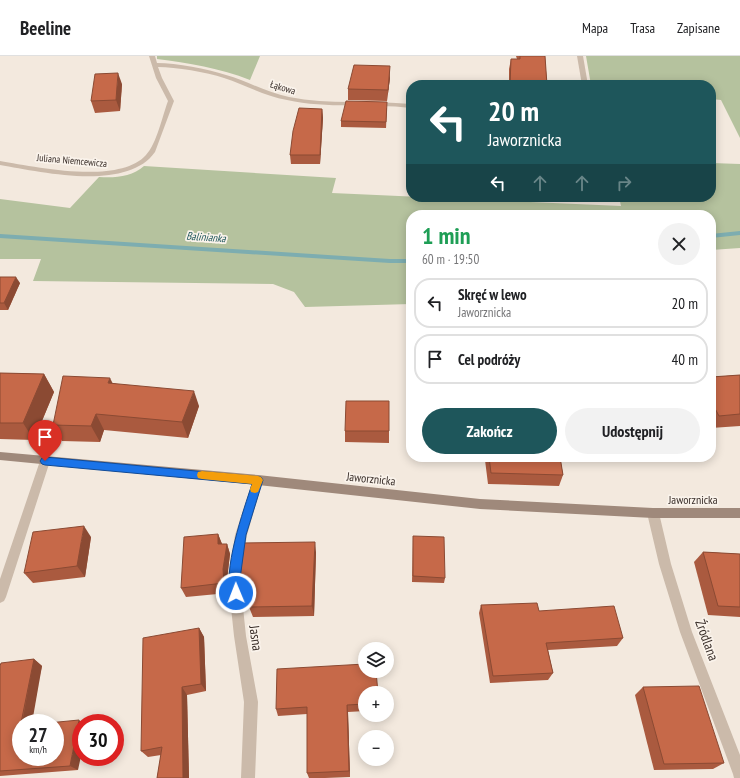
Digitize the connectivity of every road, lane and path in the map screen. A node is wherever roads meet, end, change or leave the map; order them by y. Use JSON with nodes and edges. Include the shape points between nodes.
{"nodes":[{"id":1,"x":152,"y":56,"type":"edge"},
{"id":2,"x":580,"y":56,"type":"edge"},
{"id":3,"x":154,"y":65,"type":"junction"},
{"id":4,"x":584,"y":80,"type":"edge"},
{"id":5,"x":406,"y":105,"type":"edge"},
{"id":6,"x":0,"y":163,"type":"edge"},
{"id":7,"x":0,"y":456,"type":"edge"},
{"id":8,"x":45,"y":461,"type":"junction"},
{"id":9,"x":258,"y":480,"type":"junction"},
{"id":10,"x":653,"y":513,"type":"junction"},
{"id":11,"x":740,"y":513,"type":"edge"},
{"id":12,"x":0,"y":597,"type":"edge"},
{"id":13,"x":740,"y":774,"type":"edge"},
{"id":14,"x":248,"y":778,"type":"edge"}],
"edges":[{"from":1,"to":3,"type":"street","name":"Juliana Niemcewicza"},
{"from":2,"to":4,"type":"street"},
{"from":3,"to":5,"type":"street","name":"Łąkowa","via":[[168,65],[224,76],[285,98],[305,102]]},
{"from":3,"to":6,"type":"street","name":"Juliana Niemcewicza","via":[[171,101],[153,148],[140,165],[125,171],[98,174]]},
{"from":7,"to":8,"type":"street","name":"Jaworznicka"},
{"from":8,"to":9,"type":"street","name":"Jaworznicka"},
{"from":8,"to":12,"type":"street"},
{"from":9,"to":10,"type":"street","name":"Jaworznicka","via":[[480,504]]},
{"from":9,"to":14,"type":"street","name":"Jasna","via":[[241,535],[234,579],[251,702]]},
{"from":10,"to":11,"type":"street","name":"Jaworznicka"},
{"from":10,"to":13,"type":"street","name":"Źródlana","via":[[665,564],[686,632]]}]}
